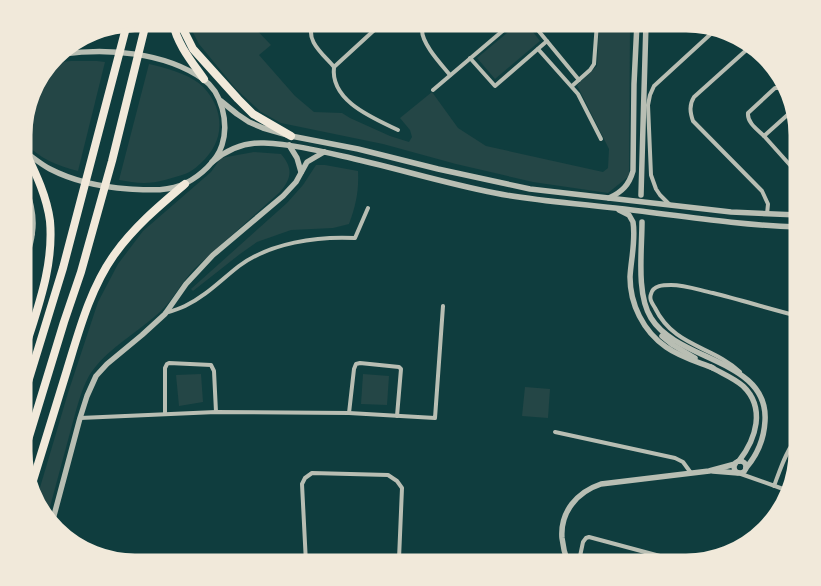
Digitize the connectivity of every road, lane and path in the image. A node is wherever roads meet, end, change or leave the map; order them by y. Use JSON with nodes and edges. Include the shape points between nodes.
{"nodes":[{"id":1,"x":144,"y":30,"type":"edge"},
{"id":2,"x":174,"y":30,"type":"edge"},
{"id":3,"x":184,"y":30,"type":"edge"},
{"id":4,"x":311,"y":30,"type":"edge"},
{"id":5,"x":374,"y":30,"type":"edge"},
{"id":6,"x":422,"y":30,"type":"edge"},
{"id":7,"x":504,"y":30,"type":"edge"},
{"id":8,"x":538,"y":30,"type":"edge"},
{"id":9,"x":596,"y":30,"type":"edge"},
{"id":10,"x":637,"y":30,"type":"edge"},
{"id":11,"x":646,"y":30,"type":"edge"},
{"id":12,"x":125,"y":31,"type":"edge"},
{"id":13,"x":711,"y":34,"type":"edge"},
{"id":14,"x":547,"y":41,"type":"junction"},
{"id":15,"x":538,"y":49,"type":"junction"},
{"id":16,"x":747,"y":50,"type":"edge"},
{"id":17,"x":70,"y":53,"type":"edge"},
{"id":18,"x":470,"y":58,"type":"junction"},
{"id":19,"x":334,"y":67,"type":"junction"},
{"id":20,"x":450,"y":75,"type":"junction"},
{"id":21,"x":204,"y":79,"type":"junction"},
{"id":22,"x":579,"y":80,"type":"junction"},
{"id":23,"x":572,"y":86,"type":"junction"},
{"id":24,"x":779,"y":88,"type":"edge"},
{"id":25,"x":433,"y":90,"type":"dead end"},
{"id":26,"x":221,"y":101,"type":"junction"},
{"id":27,"x":789,"y":114,"type":"edge"},
{"id":28,"x":398,"y":130,"type":"dead end"},
{"id":29,"x":292,"y":136,"type":"junction"},
{"id":30,"x":764,"y":136,"type":"junction"},
{"id":31,"x":601,"y":139,"type":"dead end"},
{"id":32,"x":289,"y":145,"type":"junction"},
{"id":33,"x":324,"y":152,"type":"junction"},
{"id":34,"x":30,"y":155,"type":"edge"},
{"id":35,"x":30,"y":162,"type":"edge"},
{"id":36,"x":212,"y":162,"type":"junction"},
{"id":37,"x":791,"y":166,"type":"edge"},
{"id":38,"x":301,"y":172,"type":"junction"},
{"id":39,"x":185,"y":184,"type":"junction"},
{"id":40,"x":641,"y":195,"type":"dead end"},
{"id":41,"x":609,"y":198,"type":"junction"},
{"id":42,"x":30,"y":201,"type":"edge"},
{"id":43,"x":670,"y":205,"type":"junction"},
{"id":44,"x":614,"y":207,"type":"junction"},
{"id":45,"x":368,"y":208,"type":"dead end"},
{"id":46,"x":767,"y":214,"type":"junction"},
{"id":47,"x":791,"y":215,"type":"edge"},
{"id":48,"x":642,"y":222,"type":"dead end"},
{"id":49,"x":791,"y":226,"type":"edge"},
{"id":50,"x":30,"y":233,"type":"edge"},
{"id":51,"x":33,"y":234,"type":"junction"},
{"id":52,"x":30,"y":245,"type":"edge"},
{"id":53,"x":443,"y":306,"type":"dead end"},
{"id":54,"x":165,"y":314,"type":"junction"},
{"id":55,"x":791,"y":314,"type":"edge"},
{"id":56,"x":656,"y":325,"type":"junction"},
{"id":57,"x":30,"y":332,"type":"edge"},
{"id":58,"x":713,"y":368,"type":"junction"},
{"id":59,"x":30,"y":375,"type":"edge"},
{"id":60,"x":744,"y":377,"type":"junction"},
{"id":61,"x":216,"y":412,"type":"junction"},
{"id":62,"x":349,"y":413,"type":"junction"},
{"id":63,"x":165,"y":414,"type":"junction"},
{"id":64,"x":397,"y":416,"type":"junction"},
{"id":65,"x":80,"y":418,"type":"junction"},
{"id":66,"x":555,"y":432,"type":"dead end"},
{"id":67,"x":30,"y":433,"type":"edge"},
{"id":68,"x":791,"y":446,"type":"edge"},
{"id":69,"x":737,"y":463,"type":"junction"},
{"id":70,"x":746,"y":468,"type":"junction"},
{"id":71,"x":709,"y":471,"type":"junction"},
{"id":72,"x":691,"y":473,"type":"junction"},
{"id":73,"x":739,"y":473,"type":"junction"},
{"id":74,"x":34,"y":478,"type":"edge"},
{"id":75,"x":774,"y":486,"type":"junction"},
{"id":76,"x":783,"y":489,"type":"edge"},
{"id":77,"x":54,"y":517,"type":"edge"},
{"id":78,"x":306,"y":556,"type":"edge"},
{"id":79,"x":398,"y":556,"type":"edge"},
{"id":80,"x":566,"y":556,"type":"edge"},
{"id":81,"x":580,"y":556,"type":"edge"},
{"id":82,"x":660,"y":556,"type":"edge"}],
"edges":[{"from":1,"to":67,"type":"highway","via":[[81,272]]},
{"from":2,"to":21,"type":"highway"},
{"from":3,"to":29,"type":"highway","via":[[193,49],[238,99],[254,114]]},
{"from":4,"to":19,"type":"street","via":[[311,38]]},
{"from":5,"to":19,"type":"street"},
{"from":6,"to":20,"type":"street","via":[[425,40]]},
{"from":7,"to":18,"type":"street"},
{"from":8,"to":14,"type":"street"},
{"from":9,"to":22,"type":"street","via":[[594,64]]},
{"from":10,"to":41,"type":"street","via":[[633,171],[626,188]]},
{"from":11,"to":40,"type":"street"},
{"from":12,"to":59,"type":"highway","via":[[63,268]]},
{"from":13,"to":43,"type":"street","via":[[654,86],[650,95],[648,105],[651,175],[660,195]]},
{"from":14,"to":15,"type":"street"},
{"from":14,"to":22,"type":"street"},
{"from":15,"to":18,"type":"street","via":[[495,86]]},
{"from":15,"to":23,"type":"street"},
{"from":16,"to":46,"type":"street","via":[[694,97],[690,114],[692,121],[762,191],[768,204]]},
{"from":17,"to":21,"type":"street","via":[[88,51],[128,54],[170,62]]},
{"from":18,"to":20,"type":"street"},
{"from":19,"to":28,"type":"street","via":[[334,82],[350,102],[361,112]]},
{"from":20,"to":25,"type":"street"},
{"from":21,"to":26,"type":"street"},
{"from":22,"to":23,"type":"street"},
{"from":23,"to":31,"type":"street","via":[[587,109]]},
{"from":24,"to":30,"type":"street","via":[[775,88],[747,117]]},
{"from":26,"to":29,"type":"street","via":[[250,122]]},
{"from":26,"to":36,"type":"street","via":[[225,129],[222,145]]},
{"from":27,"to":30,"type":"street"},
{"from":29,"to":41,"type":"street","via":[[523,187]]},
{"from":30,"to":37,"type":"street"},
{"from":32,"to":33,"type":"street"},
{"from":32,"to":36,"type":"street","via":[[248,144],[224,152]]},
{"from":32,"to":38,"type":"street","via":[[297,158]]},
{"from":33,"to":38,"type":"street","via":[[307,162]]},
{"from":33,"to":44,"type":"street","via":[[494,193]]},
{"from":34,"to":39,"type":"street","via":[[52,170],[97,186],[141,190],[164,189]]},
{"from":35,"to":57,"type":"highway","via":[[38,178],[50,220],[51,240],[46,280]]},
{"from":36,"to":39,"type":"street"},
{"from":38,"to":54,"type":"street","via":[[284,196],[196,272]]},
{"from":39,"to":74,"type":"highway","via":[[129,235],[99,279],[82,322]]},
{"from":41,"to":43,"type":"street"},
{"from":42,"to":51,"type":"street","via":[[34,218]]},
{"from":43,"to":46,"type":"street"},
{"from":44,"to":49,"type":"street","via":[[728,222]]},
{"from":44,"to":58,"type":"street","via":[[625,212],[633,222],[631,286],[636,308],[645,326],[666,347]]},
{"from":45,"to":54,"type":"street","via":[[355,238],[333,237],[270,248],[240,266],[203,295]]},
{"from":46,"to":47,"type":"street"},
{"from":48,"to":56,"type":"street","via":[[642,293],[647,310]]},
{"from":50,"to":51,"type":"street"},
{"from":51,"to":52,"type":"street"},
{"from":53,"to":64,"type":"street","via":[[435,418]]},
{"from":54,"to":65,"type":"street","via":[[96,376]]},
{"from":55,"to":60,"type":"street","via":[[684,286],[663,285],[652,291],[650,297],[666,325],[686,341],[732,365]]},
{"from":56,"to":58,"type":"street","via":[[668,342]]},
{"from":56,"to":60,"type":"street","via":[[673,340]]},
{"from":58,"to":69,"type":"street","via":[[743,386],[756,410],[757,417],[751,444]]},
{"from":60,"to":70,"type":"street","via":[[759,393],[765,413],[765,429],[760,446]]},
{"from":61,"to":62,"type":"street"},
{"from":61,"to":63,"type":"street"},
{"from":61,"to":63,"type":"street","via":[[214,371],[211,365],[169,363],[165,366]]},
{"from":62,"to":64,"type":"street"},
{"from":62,"to":64,"type":"street","via":[[354,369],[356,364],[360,363],[401,369]]},
{"from":63,"to":65,"type":"street"},
{"from":65,"to":77,"type":"street"},
{"from":66,"to":72,"type":"street","via":[[675,458],[683,462]]},
{"from":68,"to":75,"type":"street"},
{"from":69,"to":70,"type":"street","via":[[744,463]]},
{"from":69,"to":71,"type":"street"},
{"from":69,"to":73,"type":"street","via":[[734,469]]},
{"from":70,"to":73,"type":"street"},
{"from":71,"to":72,"type":"street"},
{"from":71,"to":73,"type":"street"},
{"from":72,"to":80,"type":"street","via":[[601,484],[581,494],[571,505],[562,526]]},
{"from":73,"to":75,"type":"street"},
{"from":75,"to":76,"type":"street"},
{"from":78,"to":79,"type":"street","via":[[302,484],[312,473],[388,475],[397,481],[402,488]]},
{"from":81,"to":82,"type":"street","via":[[583,542],[589,537]]}]}
